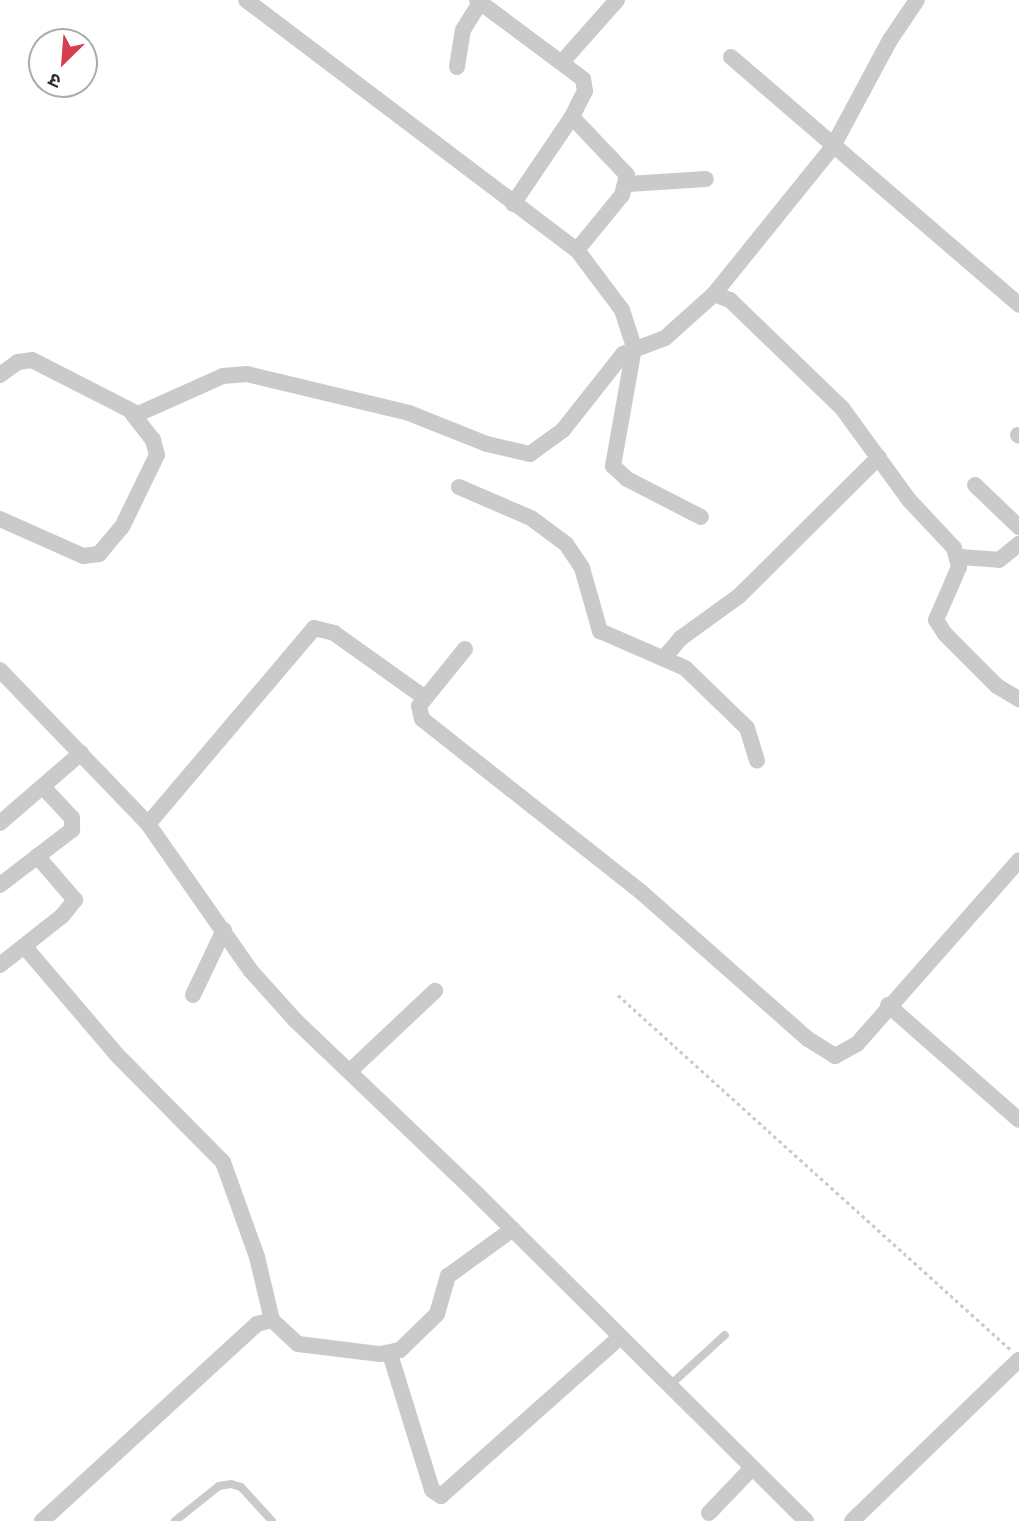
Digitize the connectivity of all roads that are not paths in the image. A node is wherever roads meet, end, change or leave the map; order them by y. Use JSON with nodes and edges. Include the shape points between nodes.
{"nodes":[{"id":1,"x":246,"y":0,"type":"edge"},
{"id":2,"x":617,"y":0,"type":"edge"},
{"id":3,"x":917,"y":0,"type":"edge"},
{"id":4,"x":478,"y":1,"type":"edge"},
{"id":5,"x":731,"y":57,"type":"dead end"},
{"id":6,"x":562,"y":62,"type":"junction"},
{"id":7,"x":457,"y":67,"type":"dead end"},
{"id":8,"x":572,"y":117,"type":"junction"},
{"id":9,"x":832,"y":148,"type":"junction"},
{"id":10,"x":706,"y":179,"type":"dead end"},
{"id":11,"x":628,"y":184,"type":"junction"},
{"id":12,"x":513,"y":204,"type":"junction"},
{"id":13,"x":577,"y":250,"type":"junction"},
{"id":14,"x":714,"y":294,"type":"junction"},
{"id":15,"x":1019,"y":305,"type":"edge"},
{"id":16,"x":634,"y":348,"type":"junction"},
{"id":17,"x":0,"y":375,"type":"edge"},
{"id":18,"x":132,"y":413,"type":"junction"},
{"id":19,"x":879,"y":457,"type":"junction"},
{"id":20,"x":975,"y":485,"type":"dead end"},
{"id":21,"x":459,"y":486,"type":"dead end"},
{"id":22,"x":701,"y":517,"type":"dead end"},
{"id":23,"x":0,"y":519,"type":"edge"},
{"id":24,"x":1019,"y":527,"type":"edge"},
{"id":25,"x":1019,"y":544,"type":"edge"},
{"id":26,"x":960,"y":557,"type":"junction"},
{"id":27,"x":465,"y":649,"type":"dead end"},
{"id":28,"x":664,"y":658,"type":"junction"},
{"id":29,"x":0,"y":670,"type":"edge"},
{"id":30,"x":425,"y":698,"type":"junction"},
{"id":31,"x":1019,"y":699,"type":"edge"},
{"id":32,"x":81,"y":753,"type":"junction"},
{"id":33,"x":757,"y":761,"type":"dead end"},
{"id":34,"x":44,"y":788,"type":"junction"},
{"id":35,"x":2,"y":817,"type":"edge"},
{"id":36,"x":148,"y":824,"type":"junction"},
{"id":37,"x":37,"y":856,"type":"junction"},
{"id":38,"x":1019,"y":860,"type":"edge"},
{"id":39,"x":0,"y":885,"type":"edge"},
{"id":40,"x":224,"y":930,"type":"junction"},
{"id":41,"x":24,"y":946,"type":"junction"},
{"id":42,"x":0,"y":965,"type":"edge"},
{"id":43,"x":435,"y":991,"type":"dead end"},
{"id":44,"x":193,"y":995,"type":"dead end"},
{"id":45,"x":888,"y":1005,"type":"junction"},
{"id":46,"x":350,"y":1071,"type":"junction"},
{"id":47,"x":1019,"y":1120,"type":"edge"},
{"id":48,"x":513,"y":1229,"type":"junction"},
{"id":49,"x":272,"y":1320,"type":"junction"},
{"id":50,"x":725,"y":1335,"type":"dead end"},
{"id":51,"x":619,"y":1338,"type":"junction"},
{"id":52,"x":390,"y":1353,"type":"junction"},
{"id":53,"x":1019,"y":1358,"type":"edge"},
{"id":54,"x":668,"y":1387,"type":"junction"},
{"id":55,"x":751,"y":1469,"type":"junction"},
{"id":56,"x":709,"y":1513,"type":"dead end"},
{"id":57,"x":42,"y":1521,"type":"edge"},
{"id":58,"x":175,"y":1521,"type":"edge"},
{"id":59,"x":272,"y":1521,"type":"edge"},
{"id":60,"x":806,"y":1521,"type":"edge"},
{"id":61,"x":852,"y":1521,"type":"edge"}],
"edges":[{"from":1,"to":12,"type":"street"},
{"from":2,"to":6,"type":"street"},
{"from":3,"to":9,"type":"street","via":[[903,16]]},
{"from":4,"to":6,"type":"street"},
{"from":4,"to":7,"type":"street","via":[[463,30]]},
{"from":5,"to":9,"type":"street"},
{"from":6,"to":8,"type":"street","via":[[585,85]]},
{"from":8,"to":11,"type":"street","via":[[622,167]]},
{"from":8,"to":12,"type":"street"},
{"from":9,"to":14,"type":"street"},
{"from":9,"to":15,"type":"street"},
{"from":10,"to":11,"type":"street"},
{"from":11,"to":13,"type":"street"},
{"from":12,"to":13,"type":"street"},
{"from":13,"to":16,"type":"street","via":[[622,310]]},
{"from":14,"to":16,"type":"street","via":[[664,338]]},
{"from":14,"to":19,"type":"street","via":[[730,300],[825,389]]},
{"from":16,"to":18,"type":"street","via":[[613,363],[563,430],[530,454],[498,447],[409,413],[247,374],[223,376],[153,409]]},
{"from":16,"to":22,"type":"street","via":[[612,466]]},
{"from":17,"to":18,"type":"street","via":[[18,362],[32,360]]},
{"from":18,"to":23,"type":"street","via":[[153,440],[157,455],[122,527],[99,554],[83,556]]},
{"from":19,"to":26,"type":"street","via":[[909,500]]},
{"from":19,"to":28,"type":"street","via":[[739,596],[681,638]]},
{"from":20,"to":24,"type":"street"},
{"from":21,"to":28,"type":"street","via":[[549,528],[577,556],[600,631]]},
{"from":25,"to":26,"type":"street","via":[[999,559]]},
{"from":26,"to":31,"type":"street","via":[[936,620],[997,686]]},
{"from":27,"to":30,"type":"street"},
{"from":28,"to":33,"type":"street","via":[[684,668],[740,719]]},
{"from":29,"to":32,"type":"street"},
{"from":30,"to":36,"type":"street","via":[[334,633],[314,628]]},
{"from":30,"to":45,"type":"street","via":[[418,712],[430,725],[640,891],[822,1050],[835,1056],[846,1053]]},
{"from":32,"to":34,"type":"street"},
{"from":32,"to":36,"type":"street"},
{"from":34,"to":35,"type":"street"},
{"from":34,"to":37,"type":"street","via":[[74,824],[66,836]]},
{"from":36,"to":40,"type":"street"},
{"from":37,"to":39,"type":"street"},
{"from":37,"to":41,"type":"street","via":[[75,900]]},
{"from":38,"to":45,"type":"street"},
{"from":40,"to":44,"type":"street"},
{"from":40,"to":46,"type":"street","via":[[272,996]]},
{"from":41,"to":42,"type":"street"},
{"from":41,"to":49,"type":"street","via":[[117,1055],[223,1162],[257,1257]]},
{"from":43,"to":46,"type":"street"},
{"from":45,"to":47,"type":"street"},
{"from":46,"to":48,"type":"street"},
{"from":48,"to":51,"type":"street"},
{"from":48,"to":52,"type":"street","via":[[448,1276],[438,1314],[400,1350]]},
{"from":49,"to":52,"type":"street","via":[[298,1344]]},
{"from":49,"to":57,"type":"street","via":[[257,1324]]},
{"from":50,"to":54,"type":"lane"},
{"from":51,"to":52,"type":"street","via":[[441,1496],[432,1490]]},
{"from":51,"to":54,"type":"street"},
{"from":53,"to":61,"type":"street"},
{"from":54,"to":55,"type":"street"},
{"from":55,"to":56,"type":"street"},
{"from":55,"to":60,"type":"street"},
{"from":58,"to":59,"type":"lane","via":[[219,1486],[231,1483],[241,1487]]}]}
